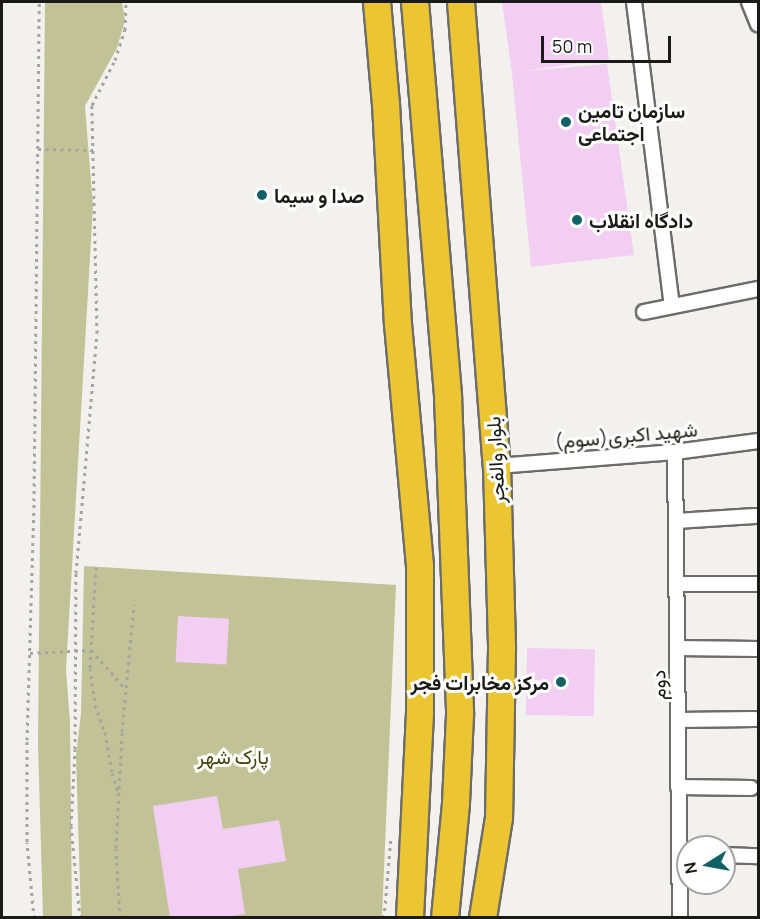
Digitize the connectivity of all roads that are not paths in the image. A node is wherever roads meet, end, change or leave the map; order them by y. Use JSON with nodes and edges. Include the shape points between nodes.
{"nodes":[{"id":1,"x":377,"y":2,"type":"edge"},
{"id":2,"x":415,"y":2,"type":"edge"},
{"id":3,"x":461,"y":2,"type":"edge"},
{"id":4,"x":634,"y":2,"type":"edge"},
{"id":5,"x":749,"y":2,"type":"edge"},
{"id":6,"x":759,"y":24,"type":"edge"},
{"id":7,"x":759,"y":289,"type":"edge"},
{"id":8,"x":672,"y":306,"type":"junction"},
{"id":9,"x":644,"y":312,"type":"dead end"},
{"id":10,"x":759,"y":441,"type":"edge"},
{"id":11,"x":675,"y":452,"type":"junction"},
{"id":12,"x":496,"y":466,"type":"junction"},
{"id":13,"x":755,"y":516,"type":"dead end"},
{"id":14,"x":676,"y":521,"type":"junction"},
{"id":15,"x":677,"y":584,"type":"junction"},
{"id":16,"x":759,"y":584,"type":"edge"},
{"id":17,"x":677,"y":648,"type":"junction"},
{"id":18,"x":758,"y":649,"type":"edge"},
{"id":19,"x":755,"y":719,"type":"dead end"},
{"id":20,"x":678,"y":720,"type":"junction"},
{"id":21,"x":678,"y":787,"type":"junction"},
{"id":22,"x":751,"y":788,"type":"dead end"},
{"id":23,"x":682,"y":835,"type":"edge"},
{"id":24,"x":736,"y":855,"type":"edge"},
{"id":25,"x":759,"y":856,"type":"edge"},
{"id":26,"x":681,"y":895,"type":"edge"},
{"id":27,"x":410,"y":918,"type":"edge"},
{"id":28,"x":445,"y":918,"type":"edge"},
{"id":29,"x":483,"y":918,"type":"edge"},
{"id":30,"x":680,"y":918,"type":"edge"}],
"edges":[{"from":1,"to":27,"type":"highway","via":[[420,566],[420,713]]},
{"from":2,"to":28,"type":"highway","via":[[448,396],[460,715]]},
{"from":3,"to":12,"type":"highway","name":"بلوار والفجر"},
{"from":4,"to":8,"type":"street"},
{"from":5,"to":6,"type":"street"},
{"from":7,"to":8,"type":"street"},
{"from":8,"to":9,"type":"street"},
{"from":10,"to":11,"type":"street","name":"شهید اکبری(سوم)"},
{"from":11,"to":12,"type":"street","name":"شهید اکبری(سوم)"},
{"from":11,"to":14,"type":"street","name":"دوم"},
{"from":12,"to":29,"type":"highway","name":"بلوار والفجر","via":[[502,649],[499,818]]},
{"from":13,"to":14,"type":"street"},
{"from":14,"to":15,"type":"street","name":"دوم"},
{"from":15,"to":16,"type":"street"},
{"from":15,"to":17,"type":"street","name":"دوم"},
{"from":17,"to":18,"type":"street"},
{"from":17,"to":20,"type":"street","name":"دوم"},
{"from":19,"to":20,"type":"street"},
{"from":20,"to":21,"type":"street","name":"دوم"},
{"from":21,"to":22,"type":"street"},
{"from":21,"to":23,"type":"street","name":"دوم"},
{"from":24,"to":25,"type":"street"},
{"from":26,"to":30,"type":"street","name":"دوم"}]}
